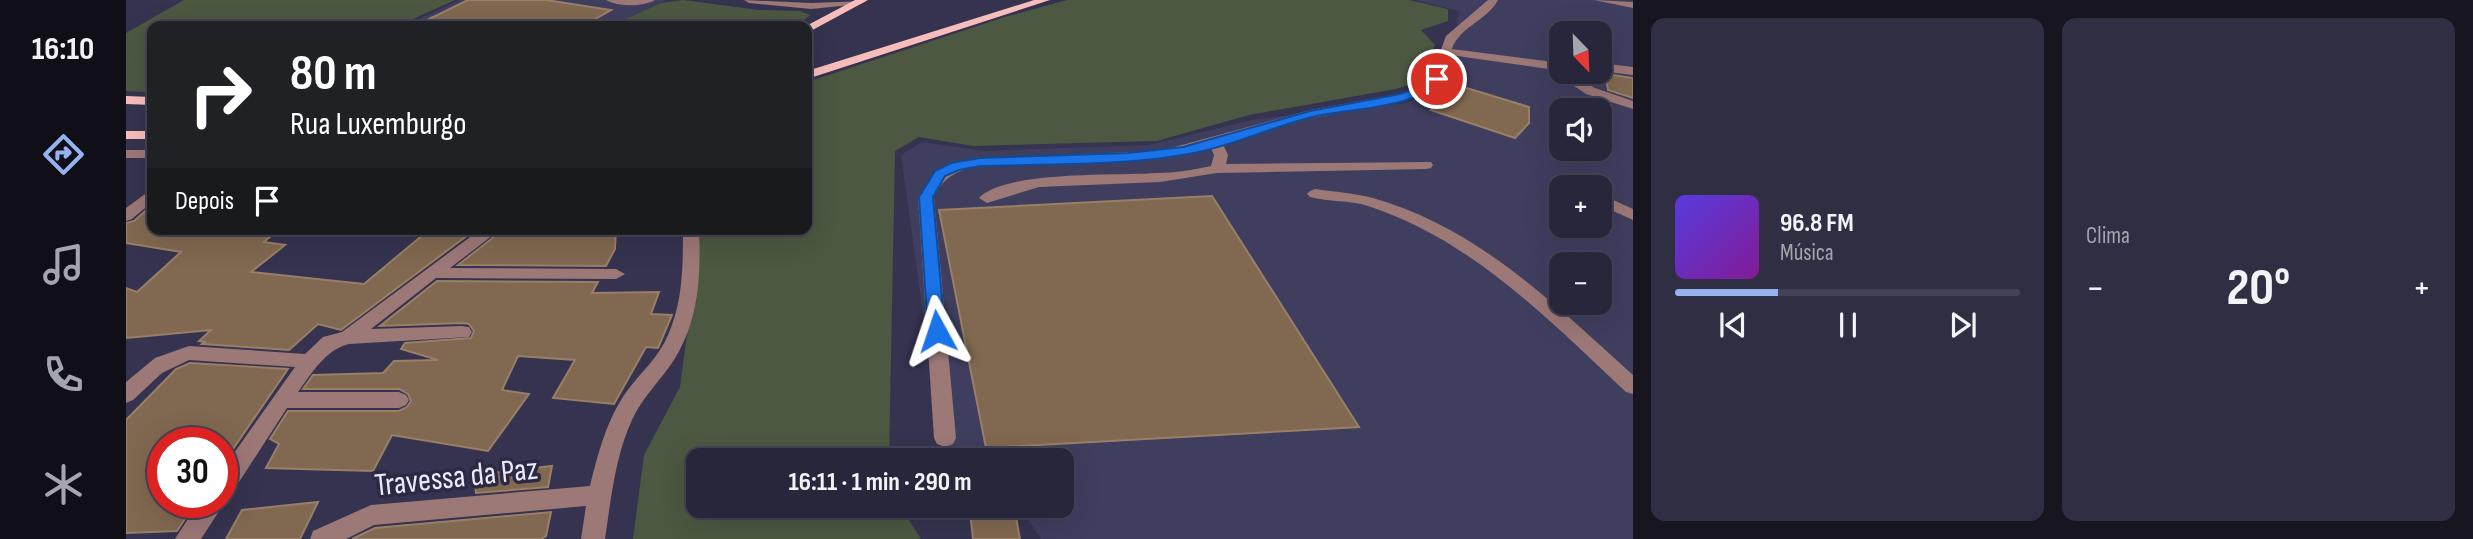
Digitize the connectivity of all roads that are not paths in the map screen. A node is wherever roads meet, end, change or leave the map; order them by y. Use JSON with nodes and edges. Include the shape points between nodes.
{"nodes":[{"id":1,"x":611,"y":0,"type":"edge"},
{"id":2,"x":650,"y":0,"type":"edge"},
{"id":3,"x":749,"y":0,"type":"edge"},
{"id":4,"x":1045,"y":0,"type":"edge"},
{"id":5,"x":1493,"y":0,"type":"edge"},
{"id":6,"x":1599,"y":0,"type":"edge"},
{"id":7,"x":862,"y":1,"type":"edge"},
{"id":8,"x":1633,"y":5,"type":"edge"},
{"id":9,"x":811,"y":6,"type":"junction"},
{"id":10,"x":833,"y":18,"type":"junction"},
{"id":11,"x":812,"y":28,"type":"edge"},
{"id":12,"x":1445,"y":51,"type":"junction"},
{"id":13,"x":1549,"y":65,"type":"edge"},
{"id":14,"x":1612,"y":68,"type":"edge"},
{"id":15,"x":1633,"y":71,"type":"edge"},
{"id":16,"x":812,"y":73,"type":"edge"},
{"id":17,"x":1577,"y":84,"type":"edge"},
{"id":18,"x":126,"y":100,"type":"edge"},
{"id":19,"x":147,"y":101,"type":"edge"},
{"id":20,"x":1633,"y":105,"type":"edge"},
{"id":21,"x":126,"y":135,"type":"edge"},
{"id":22,"x":147,"y":135,"type":"edge"},
{"id":23,"x":1215,"y":142,"type":"junction"},
{"id":24,"x":126,"y":154,"type":"edge"},
{"id":25,"x":147,"y":155,"type":"edge"},
{"id":26,"x":1426,"y":165,"type":"dead end"},
{"id":27,"x":1217,"y":169,"type":"junction"},
{"id":28,"x":1315,"y":194,"type":"dead end"},
{"id":29,"x":147,"y":198,"type":"edge"},
{"id":30,"x":987,"y":198,"type":"dead end"},
{"id":31,"x":1612,"y":205,"type":"edge"},
{"id":32,"x":1633,"y":215,"type":"edge"},
{"id":33,"x":126,"y":216,"type":"edge"},
{"id":34,"x":484,"y":235,"type":"edge"},
{"id":35,"x":691,"y":235,"type":"edge"},
{"id":36,"x":433,"y":273,"type":"junction"},
{"id":37,"x":616,"y":274,"type":"dead end"},
{"id":38,"x":462,"y":332,"type":"dead end"},
{"id":39,"x":349,"y":337,"type":"junction"},
{"id":40,"x":310,"y":361,"type":"junction"},
{"id":41,"x":1633,"y":387,"type":"edge"},
{"id":42,"x":126,"y":394,"type":"edge"},
{"id":43,"x":281,"y":400,"type":"junction"},
{"id":44,"x":399,"y":400,"type":"dead end"},
{"id":45,"x":945,"y":438,"type":"dead end"},
{"id":46,"x":238,"y":465,"type":"edge"},
{"id":47,"x":601,"y":495,"type":"junction"},
{"id":48,"x":202,"y":518,"type":"edge"},
{"id":49,"x":187,"y":539,"type":"edge"},
{"id":50,"x":322,"y":539,"type":"edge"},
{"id":51,"x":593,"y":539,"type":"edge"}],
"edges":[{"from":1,"to":2,"type":"street"},
{"from":3,"to":9,"type":"street"},
{"from":4,"to":16,"type":"main road"},
{"from":5,"to":12,"type":"street","via":[[1450,38]]},
{"from":6,"to":8,"type":"street"},
{"from":7,"to":9,"type":"street"},
{"from":7,"to":10,"type":"main road"},
{"from":9,"to":10,"type":"street"},
{"from":10,"to":11,"type":"main road"},
{"from":12,"to":13,"type":"street"},
{"from":12,"to":23,"type":"street","via":[[1437,79],[1424,89],[1377,103],[1310,114]]},
{"from":14,"to":15,"type":"street"},
{"from":17,"to":20,"type":"street"},
{"from":18,"to":19,"type":"main road"},
{"from":21,"to":22,"type":"main road"},
{"from":23,"to":27,"type":"street","via":[[1221,155]]},
{"from":23,"to":45,"type":"street","via":[[1161,155],[980,162],[940,173],[926,197]]},
{"from":24,"to":25,"type":"street"},
{"from":26,"to":27,"type":"street"},
{"from":27,"to":30,"type":"street","via":[[1140,180],[1027,185]]},
{"from":28,"to":41,"type":"street","via":[[1370,202],[1450,236],[1505,273]]},
{"from":29,"to":33,"type":"street"},
{"from":31,"to":32,"type":"street"},
{"from":34,"to":36,"type":"street"},
{"from":35,"to":47,"type":"street","via":[[685,320],[671,350],[628,406],[607,462]]},
{"from":36,"to":37,"type":"street"},
{"from":36,"to":39,"type":"street"},
{"from":38,"to":39,"type":"street"},
{"from":39,"to":40,"type":"street","via":[[330,342]]},
{"from":40,"to":42,"type":"street","via":[[178,355],[152,369]]},
{"from":40,"to":43,"type":"street"},
{"from":43,"to":44,"type":"street"},
{"from":43,"to":46,"type":"street"},
{"from":47,"to":50,"type":"street","name":"Travessa da Paz","via":[[371,515]]},
{"from":47,"to":51,"type":"street"},
{"from":48,"to":49,"type":"street"}]}
